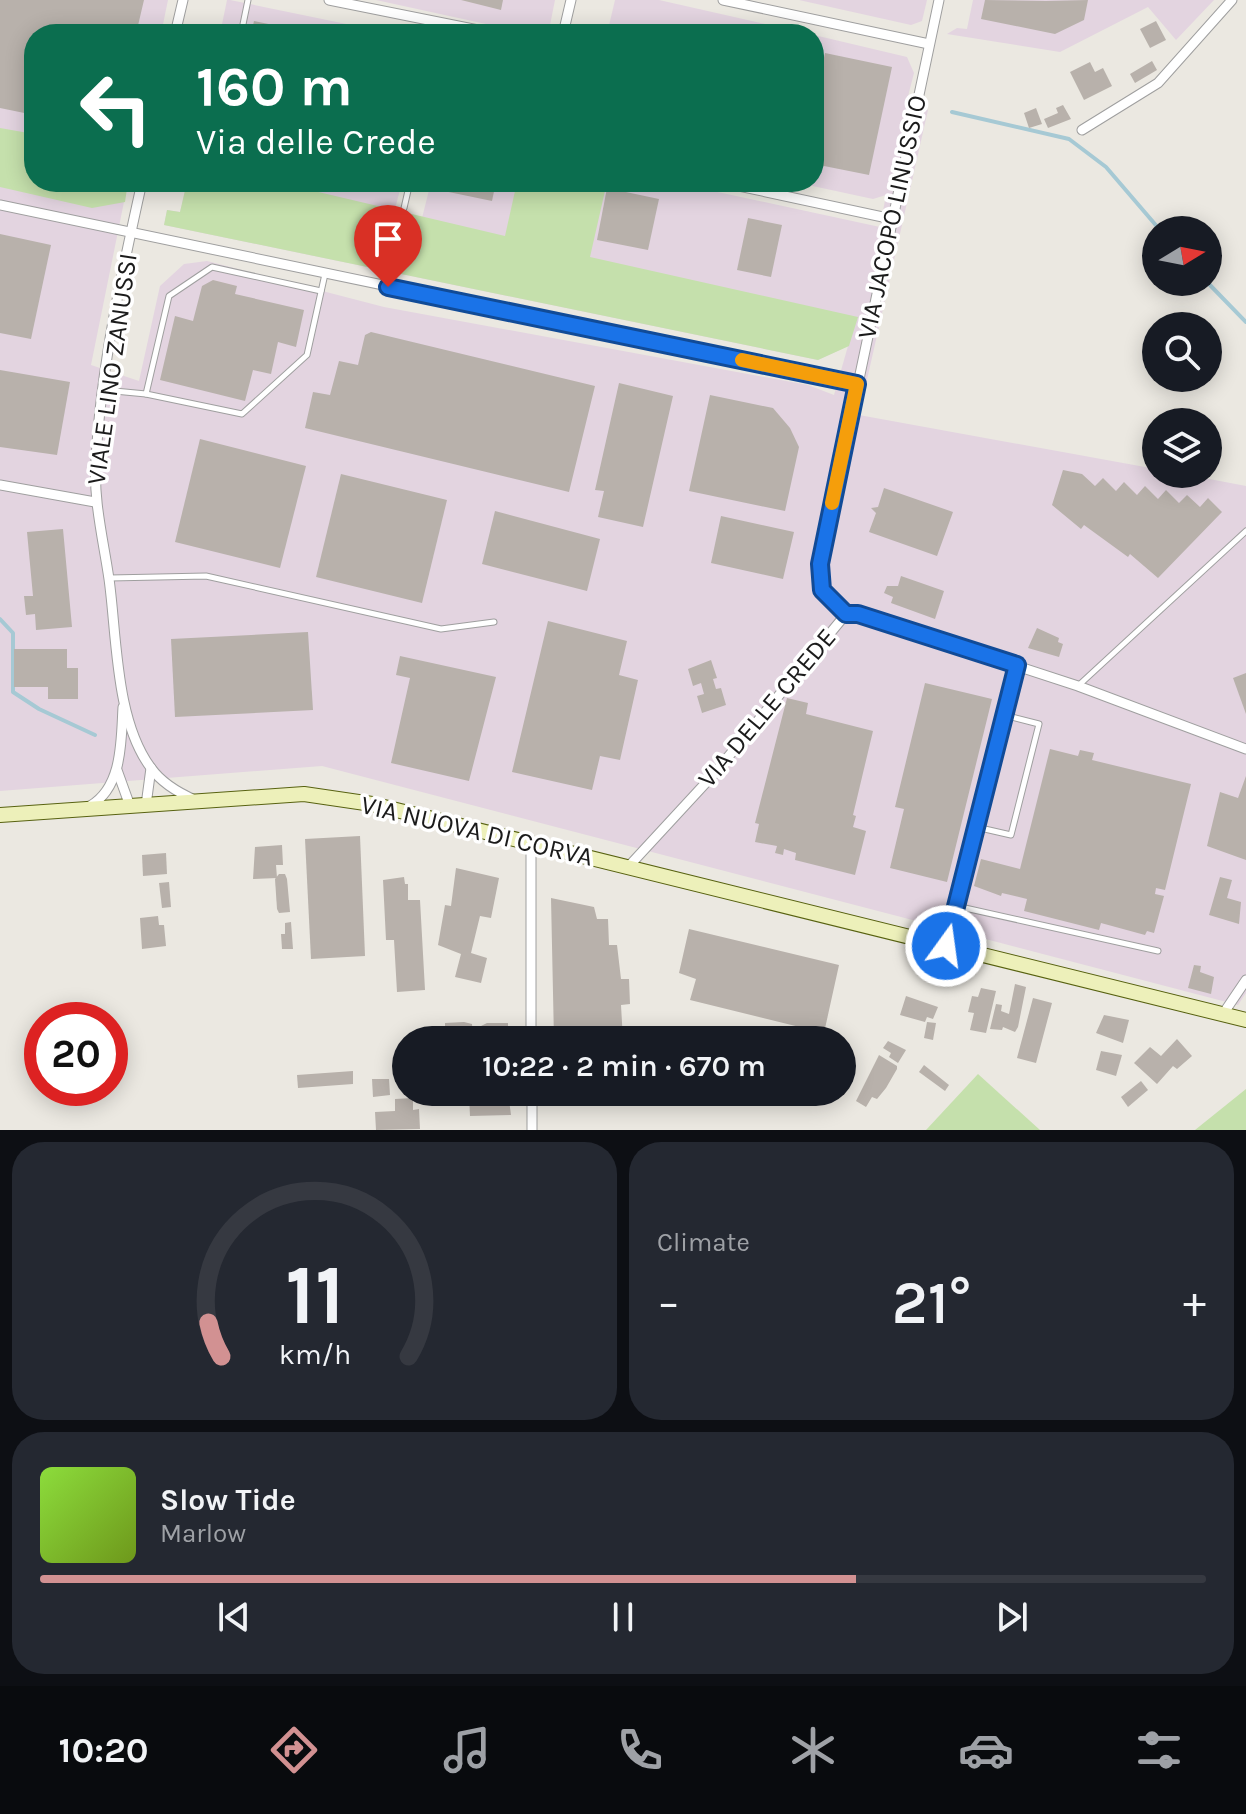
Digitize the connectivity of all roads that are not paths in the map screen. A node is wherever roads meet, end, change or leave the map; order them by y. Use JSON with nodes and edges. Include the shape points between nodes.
{"nodes":[{"id":1,"x":183,"y":0,"type":"edge"},
{"id":2,"x":248,"y":0,"type":"edge"},
{"id":3,"x":329,"y":0,"type":"edge"},
{"id":4,"x":571,"y":0,"type":"edge"},
{"id":5,"x":723,"y":0,"type":"edge"},
{"id":6,"x":939,"y":0,"type":"edge"},
{"id":7,"x":1232,"y":0,"type":"edge"},
{"id":8,"x":365,"y":4,"type":"edge"},
{"id":9,"x":444,"y":23,"type":"joint"},
{"id":10,"x":177,"y":24,"type":"edge"},
{"id":11,"x":243,"y":24,"type":"edge"},
{"id":12,"x":449,"y":24,"type":"edge"},
{"id":13,"x":565,"y":24,"type":"edge"},
{"id":14,"x":929,"y":44,"type":"junction"},
{"id":15,"x":1082,"y":130,"type":"dead end"},
{"id":16,"x":140,"y":192,"type":"edge"},
{"id":17,"x":408,"y":192,"type":"edge"},
{"id":18,"x":766,"y":192,"type":"edge"},
{"id":19,"x":0,"y":205,"type":"edge"},
{"id":20,"x":404,"y":208,"type":"dead end"},
{"id":21,"x":892,"y":219,"type":"junction"},
{"id":22,"x":130,"y":234,"type":"junction"},
{"id":23,"x":325,"y":274,"type":"junction"},
{"id":24,"x":321,"y":291,"type":"junction"},
{"id":25,"x":857,"y":384,"type":"junction"},
{"id":26,"x":104,"y":390,"type":"junction"},
{"id":27,"x":146,"y":394,"type":"junction"},
{"id":28,"x":0,"y":485,"type":"edge"},
{"id":29,"x":95,"y":502,"type":"junction"},
{"id":30,"x":1246,"y":531,"type":"edge"},
{"id":31,"x":109,"y":578,"type":"junction"},
{"id":32,"x":846,"y":614,"type":"junction"},
{"id":33,"x":494,"y":622,"type":"dead end"},
{"id":34,"x":1017,"y":665,"type":"junction"},
{"id":35,"x":1078,"y":686,"type":"junction"},
{"id":36,"x":124,"y":700,"type":"junction"},
{"id":37,"x":1004,"y":715,"type":"junction"},
{"id":38,"x":1246,"y":749,"type":"edge"},
{"id":39,"x":151,"y":768,"type":"junction"},
{"id":40,"x":117,"y":770,"type":"junction"},
{"id":41,"x":197,"y":801,"type":"junction"},
{"id":42,"x":146,"y":805,"type":"junction"},
{"id":43,"x":130,"y":806,"type":"junction"},
{"id":44,"x":84,"y":810,"type":"junction"},
{"id":45,"x":0,"y":815,"type":"edge"},
{"id":46,"x":976,"y":827,"type":"junction"},
{"id":47,"x":531,"y":843,"type":"junction"},
{"id":48,"x":629,"y":866,"type":"junction"},
{"id":49,"x":956,"y":906,"type":"junction"},
{"id":50,"x":946,"y":946,"type":"junction"},
{"id":51,"x":1158,"y":951,"type":"dead end"},
{"id":52,"x":1246,"y":980,"type":"edge"},
{"id":53,"x":1223,"y":1014,"type":"junction"},
{"id":54,"x":1246,"y":1020,"type":"edge"},
{"id":55,"x":531,"y":1026,"type":"edge"},
{"id":56,"x":532,"y":1106,"type":"edge"},
{"id":57,"x":532,"y":1130,"type":"edge"}],
"edges":[{"from":1,"to":10,"type":"street"},
{"from":2,"to":11,"type":"lane"},
{"from":3,"to":8,"type":"street"},
{"from":4,"to":13,"type":"street"},
{"from":5,"to":14,"type":"street"},
{"from":6,"to":14,"type":"street","name":"VIA JACOPO LINUSSIO"},
{"from":7,"to":15,"type":"street","via":[[1158,83]]},
{"from":8,"to":9,"type":"street"},
{"from":9,"to":12,"type":"street"},
{"from":14,"to":21,"type":"street","name":"VIA JACOPO LINUSSIO"},
{"from":16,"to":22,"type":"street","name":"VIALE LINO ZANUSSI"},
{"from":17,"to":20,"type":"lane"},
{"from":18,"to":21,"type":"street"},
{"from":19,"to":22,"type":"street"},
{"from":21,"to":25,"type":"street","name":"VIA JACOPO LINUSSIO"},
{"from":22,"to":23,"type":"street"},
{"from":22,"to":26,"type":"street","name":"VIALE LINO ZANUSSI"},
{"from":23,"to":24,"type":"lane"},
{"from":23,"to":25,"type":"street"},
{"from":24,"to":27,"type":"lane","via":[[307,355],[242,414]]},
{"from":24,"to":27,"type":"lane","via":[[212,267],[169,296]]},
{"from":25,"to":32,"type":"street","name":"VIA JACOPO LINUSSIO","via":[[820,564],[822,590]]},
{"from":26,"to":27,"type":"lane"},
{"from":26,"to":29,"type":"street","name":"VIALE LINO ZANUSSI"},
{"from":28,"to":29,"type":"street"},
{"from":29,"to":31,"type":"street","name":"VIALE LINO ZANUSSI"},
{"from":30,"to":35,"type":"lane"},
{"from":31,"to":33,"type":"lane","via":[[206,576],[441,629]]},
{"from":31,"to":36,"type":"street","name":"VIALE LINO ZANUSSI"},
{"from":32,"to":34,"type":"street","name":"VIA DELLE CREDE"},
{"from":32,"to":48,"type":"street","name":"VIA DELLE CREDE","via":[[714,774]]},
{"from":34,"to":35,"type":"street","name":"VIA DELLE CREDE"},
{"from":34,"to":37,"type":"lane"},
{"from":35,"to":38,"type":"street","name":"VIA DELLE CREDE"},
{"from":36,"to":39,"type":"street","name":"VIALE LINO ZANUSSI"},
{"from":36,"to":40,"type":"street","name":"VIALE LINO ZANUSSI"},
{"from":37,"to":46,"type":"lane"},
{"from":37,"to":46,"type":"lane","via":[[1039,724],[1021,797],[1011,835]]},
{"from":39,"to":41,"type":"street","name":"VIALE LINO ZANUSSI"},
{"from":39,"to":42,"type":"street"},
{"from":40,"to":43,"type":"street","name":"VIALE LINO ZANUSSI"},
{"from":40,"to":44,"type":"street","name":"VIALE LINO ZANUSSI","via":[[98,801]]},
{"from":41,"to":42,"type":"main road","name":"VIA NUOVA DI CORVA"},
{"from":41,"to":47,"type":"main road","name":"VIA NUOVA DI CORVA","via":[[304,794],[372,804]]},
{"from":42,"to":43,"type":"main road","name":"VIA NUOVA DI CORVA"},
{"from":43,"to":44,"type":"main road","name":"VIA NUOVA DI CORVA"},
{"from":44,"to":45,"type":"main road","name":"VIA NUOVA DI CORVA"},
{"from":46,"to":49,"type":"lane"},
{"from":47,"to":48,"type":"main road","name":"VIA NUOVA DI CORVA"},
{"from":47,"to":55,"type":"street"},
{"from":48,"to":50,"type":"main road","name":"VIA NUOVA DI CORVA"},
{"from":49,"to":50,"type":"lane"},
{"from":49,"to":51,"type":"lane"},
{"from":50,"to":53,"type":"main road","name":"VIA NUOVA DI CORVA"},
{"from":52,"to":53,"type":"street"},
{"from":53,"to":54,"type":"main road","name":"VIA NUOVA DI CORVA"},
{"from":56,"to":57,"type":"street"}]}
